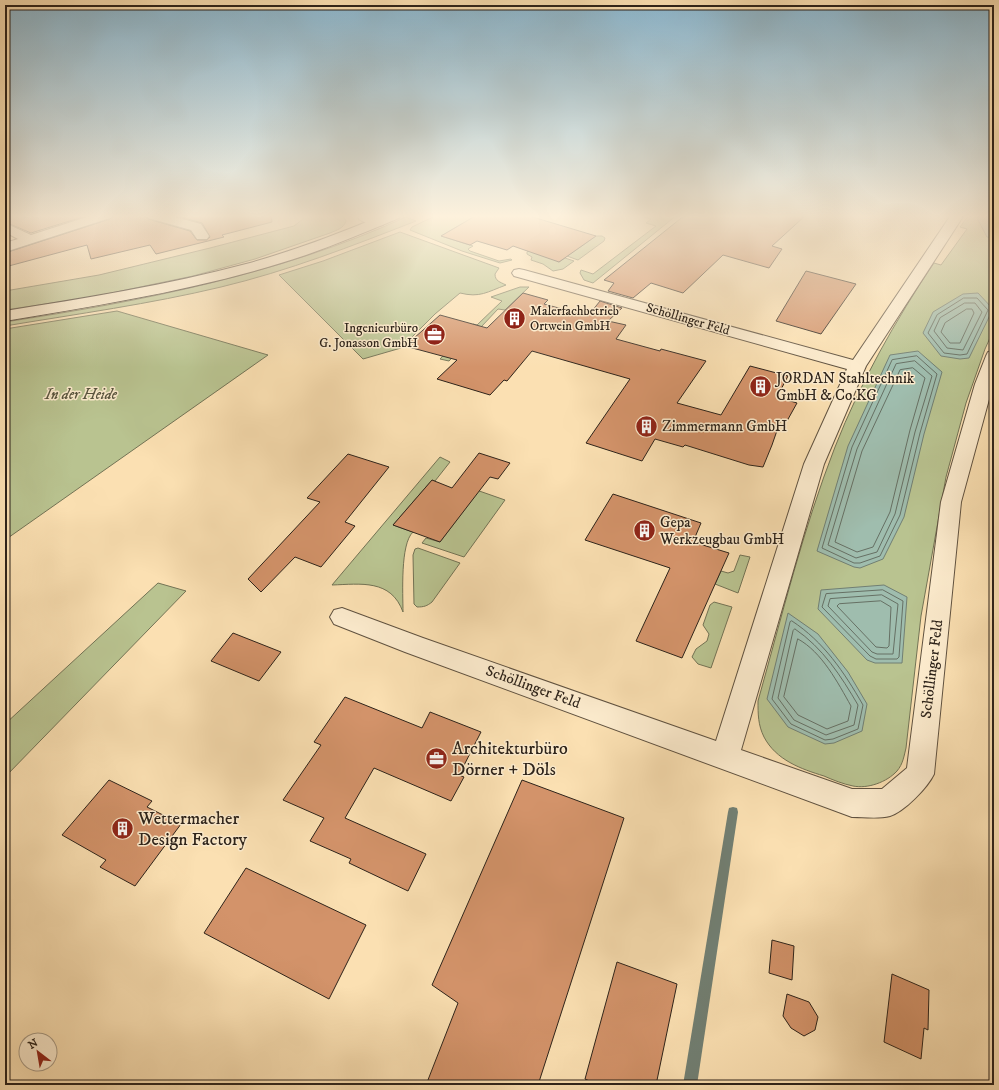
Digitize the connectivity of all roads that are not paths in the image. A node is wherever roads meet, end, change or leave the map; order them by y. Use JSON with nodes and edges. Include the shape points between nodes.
{"nodes":[{"id":1,"x":253,"y":266,"type":"edge"},
{"id":2,"x":923,"y":266,"type":"edge"},
{"id":3,"x":519,"y":273,"type":"dead end"},
{"id":4,"x":5,"y":316,"type":"edge"},
{"id":5,"x":994,"y":356,"type":"edge"},
{"id":6,"x":856,"y":366,"type":"junction"},
{"id":7,"x":342,"y":617,"type":"dead end"},
{"id":8,"x":726,"y":756,"type":"junction"}],
"edges":[{"from":1,"to":4,"type":"street","via":[[138,294]]},
{"from":2,"to":6,"type":"street"},
{"from":3,"to":6,"type":"street","name":"Schöllinger Feld"},
{"from":5,"to":8,"type":"street","name":"Schöllinger Feld","via":[[951,502],[920,774],[888,803],[852,802]]},
{"from":6,"to":8,"type":"street","via":[[814,464]]},
{"from":7,"to":8,"type":"street","name":"Schöllinger Feld"}]}
